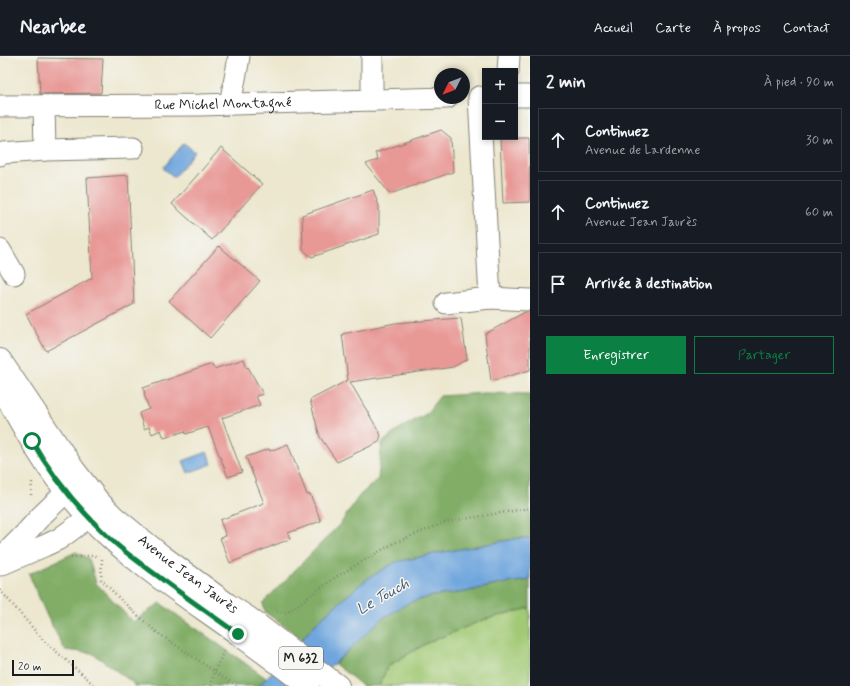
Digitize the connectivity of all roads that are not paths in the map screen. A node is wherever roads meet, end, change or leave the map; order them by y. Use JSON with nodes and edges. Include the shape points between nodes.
{"nodes":[{"id":1,"x":239,"y":56,"type":"edge"},
{"id":2,"x":372,"y":56,"type":"edge"},
{"id":3,"x":509,"y":56,"type":"edge"},
{"id":4,"x":508,"y":68,"type":"edge"},
{"id":5,"x":518,"y":96,"type":"edge"},
{"id":6,"x":530,"y":96,"type":"edge"},
{"id":7,"x":476,"y":97,"type":"edge"},
{"id":8,"x":434,"y":98,"type":"edge"},
{"id":9,"x":372,"y":100,"type":"junction"},
{"id":10,"x":230,"y":104,"type":"junction"},
{"id":11,"x":0,"y":106,"type":"edge"},
{"id":12,"x":44,"y":106,"type":"junction"},
{"id":13,"x":133,"y":148,"type":"dead end"},
{"id":14,"x":45,"y":150,"type":"junction"},
{"id":15,"x":0,"y":155,"type":"edge"},
{"id":16,"x":0,"y":250,"type":"edge"},
{"id":17,"x":14,"y":274,"type":"dead end"},
{"id":18,"x":490,"y":298,"type":"junction"},
{"id":19,"x":530,"y":300,"type":"edge"},
{"id":20,"x":446,"y":303,"type":"dead end"},
{"id":21,"x":0,"y":360,"type":"edge"},
{"id":22,"x":0,"y":385,"type":"edge"},
{"id":23,"x":75,"y":487,"type":"junction"},
{"id":24,"x":94,"y":510,"type":"junction"},
{"id":25,"x":0,"y":559,"type":"edge"},
{"id":26,"x":0,"y":565,"type":"edge"},
{"id":27,"x":258,"y":637,"type":"junction"},
{"id":28,"x":308,"y":686,"type":"edge"},
{"id":29,"x":338,"y":686,"type":"edge"}],
"edges":[{"from":1,"to":10,"type":"street"},
{"from":2,"to":9,"type":"street"},
{"from":3,"to":4,"type":"street"},
{"from":5,"to":6,"type":"street"},
{"from":7,"to":18,"type":"street"},
{"from":8,"to":9,"type":"street","name":"Rue Michel Montagné"},
{"from":9,"to":10,"type":"street","name":"Rue Michel Montagné"},
{"from":10,"to":12,"type":"street","name":"Rue Michel Montagné"},
{"from":11,"to":12,"type":"street","name":"Rue Michel Montagné"},
{"from":12,"to":14,"type":"street"},
{"from":13,"to":14,"type":"street"},
{"from":14,"to":15,"type":"street"},
{"from":16,"to":17,"type":"street"},
{"from":18,"to":19,"type":"street"},
{"from":18,"to":20,"type":"street"},
{"from":21,"to":23,"type":"main road","number":"M 632","via":[[74,470]]},
{"from":22,"to":23,"type":"main road","number":"M 632","via":[[37,450]]},
{"from":23,"to":24,"type":"main road","number":"M 632"},
{"from":23,"to":25,"type":"street","via":[[41,516]]},
{"from":24,"to":26,"type":"street","via":[[59,539]]},
{"from":24,"to":27,"type":"main road","name":"Avenue Jean Jaurès","number":"M 632","via":[[116,544],[153,573],[238,634]]},
{"from":27,"to":28,"type":"main road","name":"Avenue Jean Jaurès","number":"M 632"},
{"from":27,"to":29,"type":"main road","name":"Avenue Jean Jaurès","number":"M 632"}]}
